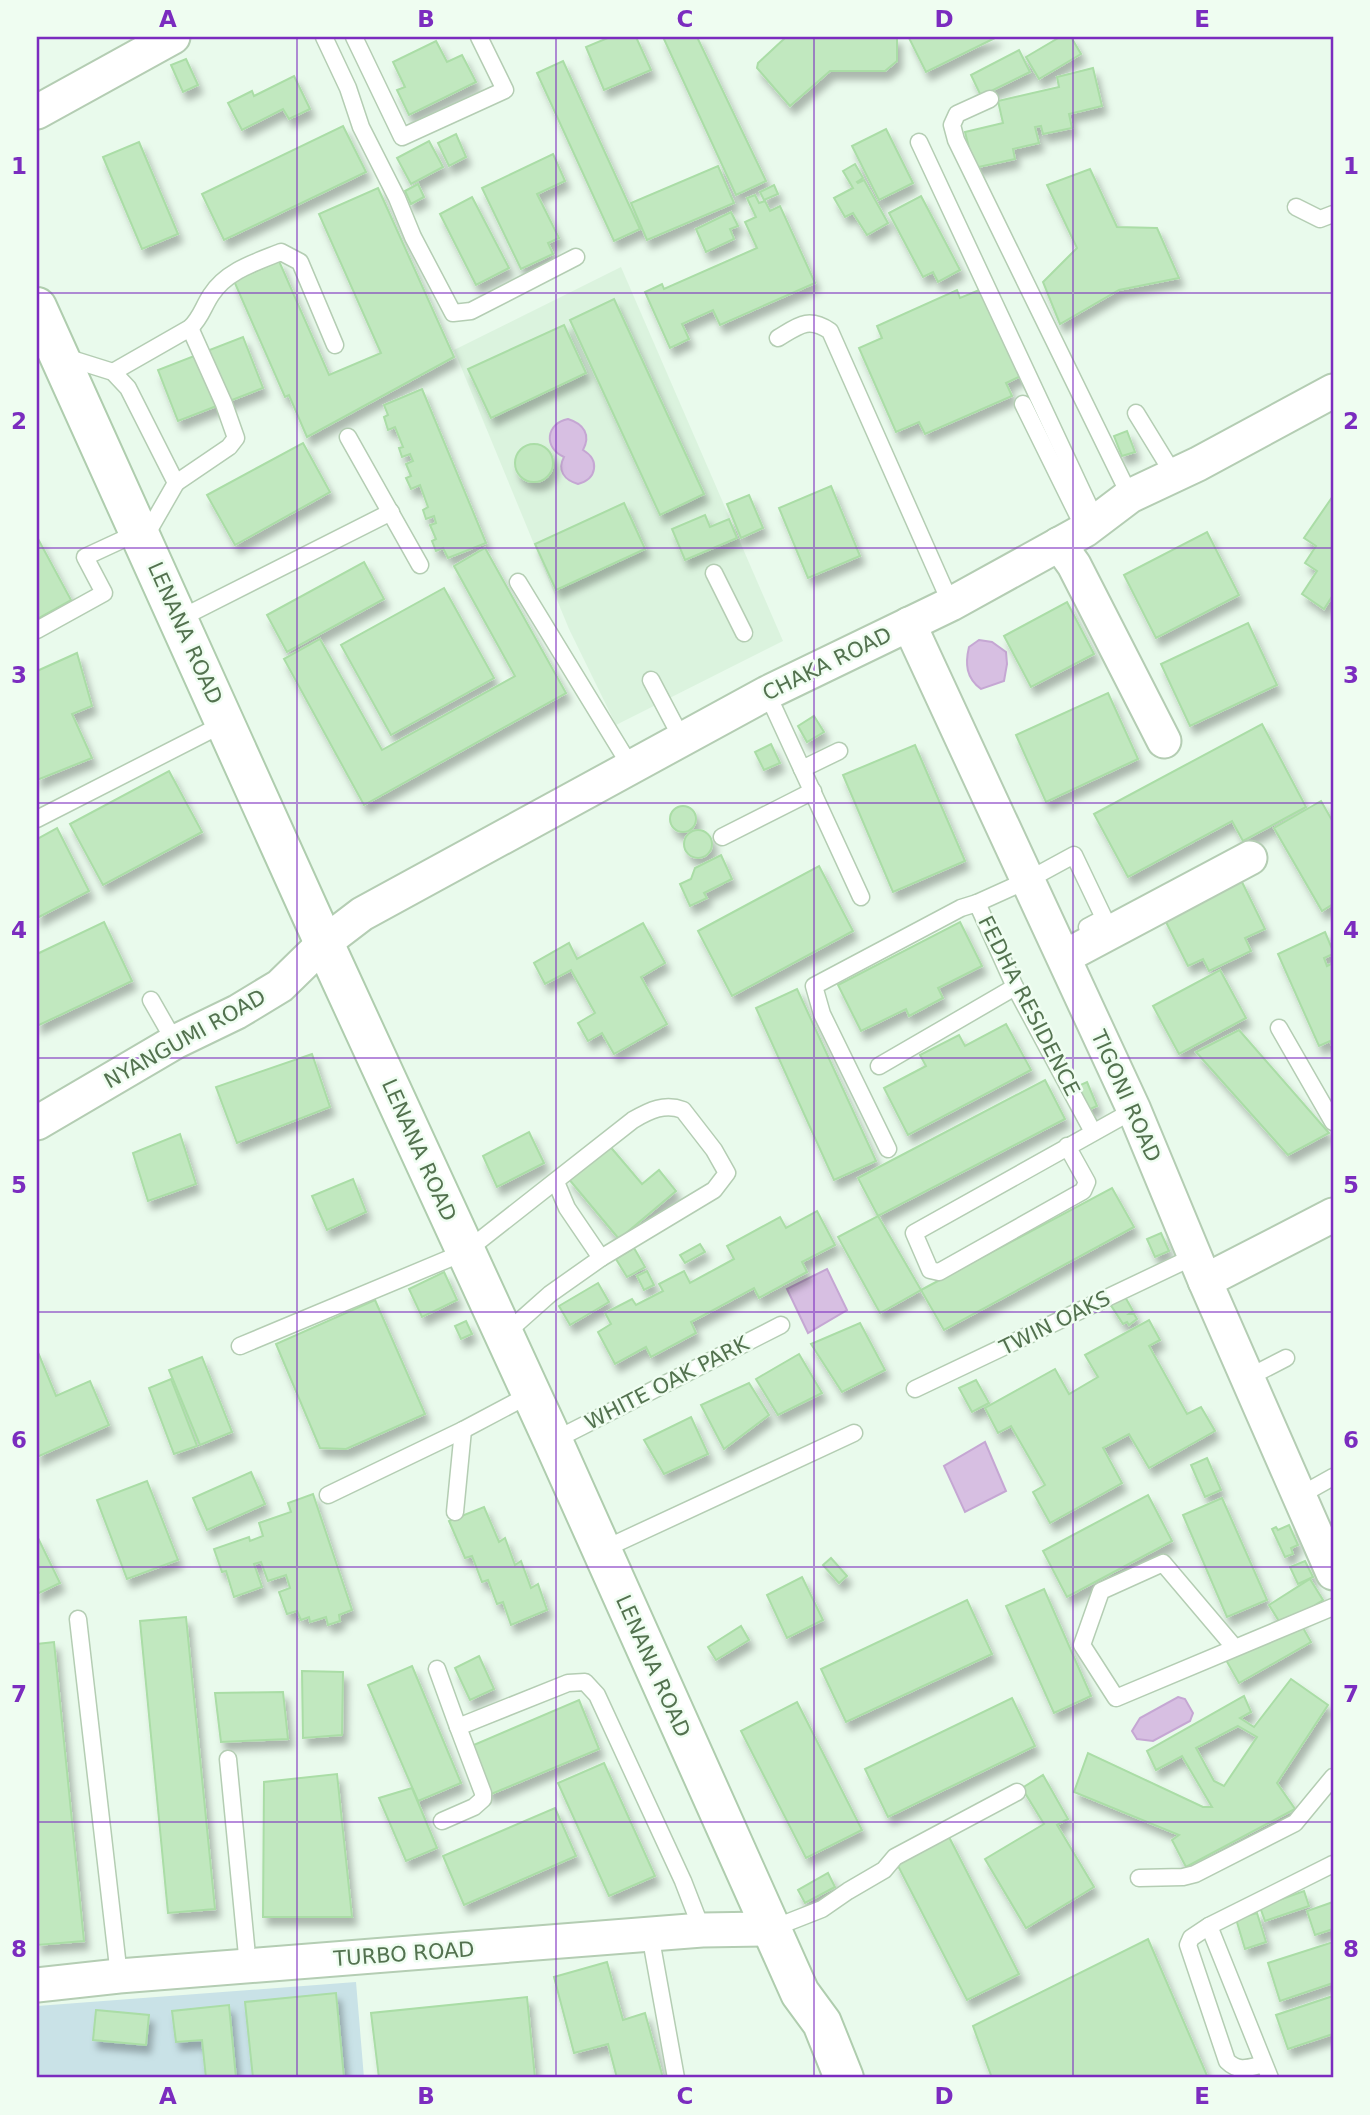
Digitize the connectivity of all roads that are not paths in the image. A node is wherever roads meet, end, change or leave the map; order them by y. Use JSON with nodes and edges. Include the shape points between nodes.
{"nodes":[{"id":1,"x":173,"y":37,"type":"edge"},
{"id":2,"x":324,"y":37,"type":"edge"},
{"id":3,"x":354,"y":37,"type":"edge"},
{"id":4,"x":479,"y":37,"type":"edge"},
{"id":5,"x":990,"y":99,"type":"dead end"},
{"id":6,"x":37,"y":112,"type":"edge"},
{"id":7,"x":919,"y":142,"type":"dead end"},
{"id":8,"x":1296,"y":207,"type":"dead end"},
{"id":9,"x":1333,"y":214,"type":"edge"},
{"id":10,"x":576,"y":257,"type":"dead end"},
{"id":11,"x":37,"y":307,"type":"edge"},
{"id":12,"x":190,"y":328,"type":"junction"},
{"id":13,"x":778,"y":338,"type":"dead end"},
{"id":14,"x":335,"y":345,"type":"dead end"},
{"id":15,"x":60,"y":356,"type":"junction"},
{"id":16,"x":113,"y":372,"type":"junction"},
{"id":17,"x":1333,"y":391,"type":"edge"},
{"id":18,"x":1023,"y":404,"type":"dead end"},
{"id":19,"x":1136,"y":413,"type":"dead end"},
{"id":20,"x":348,"y":437,"type":"dead end"},
{"id":21,"x":1174,"y":475,"type":"junction"},
{"id":22,"x":176,"y":482,"type":"junction"},
{"id":23,"x":1130,"y":496,"type":"junction"},
{"id":24,"x":391,"y":512,"type":"junction"},
{"id":25,"x":1080,"y":532,"type":"junction"},
{"id":26,"x":141,"y":536,"type":"junction"},
{"id":27,"x":420,"y":565,"type":"dead end"},
{"id":28,"x":714,"y":573,"type":"dead end"},
{"id":29,"x":518,"y":582,"type":"dead end"},
{"id":30,"x":951,"y":604,"type":"junction"},
{"id":31,"x":179,"y":619,"type":"junction"},
{"id":32,"x":909,"y":624,"type":"junction"},
{"id":33,"x":37,"y":630,"type":"edge"},
{"id":34,"x":744,"y":633,"type":"dead end"},
{"id":35,"x":651,"y":680,"type":"dead end"},
{"id":36,"x":767,"y":693,"type":"junction"},
{"id":37,"x":225,"y":723,"type":"junction"},
{"id":38,"x":682,"y":739,"type":"junction"},
{"id":39,"x":1164,"y":741,"type":"dead end"},
{"id":40,"x":839,"y":751,"type":"dead end"},
{"id":41,"x":631,"y":767,"type":"junction"},
{"id":42,"x":802,"y":769,"type":"junction"},
{"id":43,"x":813,"y":791,"type":"junction"},
{"id":44,"x":37,"y":819,"type":"edge"},
{"id":45,"x":722,"y":837,"type":"dead end"},
{"id":46,"x":1250,"y":858,"type":"dead end"},
{"id":47,"x":1028,"y":880,"type":"junction"},
{"id":48,"x":861,"y":897,"type":"dead end"},
{"id":49,"x":977,"y":903,"type":"junction"},
{"id":50,"x":324,"y":943,"type":"junction"},
{"id":51,"x":1060,"y":950,"type":"junction"},
{"id":52,"x":1015,"y":987,"type":"junction"},
{"id":53,"x":150,"y":1000,"type":"dead end"},
{"id":54,"x":1279,"y":1028,"type":"dead end"},
{"id":55,"x":175,"y":1042,"type":"junction"},
{"id":56,"x":878,"y":1066,"type":"dead end"},
{"id":57,"x":1134,"y":1110,"type":"junction"},
{"id":58,"x":1333,"y":1122,"type":"edge"},
{"id":59,"x":37,"y":1123,"type":"edge"},
{"id":60,"x":1093,"y":1132,"type":"junction"},
{"id":61,"x":1067,"y":1146,"type":"junction"},
{"id":62,"x":888,"y":1149,"type":"dead end"},
{"id":63,"x":556,"y":1182,"type":"junction"},
{"id":64,"x":1333,"y":1215,"type":"edge"},
{"id":65,"x":465,"y":1252,"type":"junction"},
{"id":66,"x":601,"y":1258,"type":"junction"},
{"id":67,"x":1200,"y":1268,"type":"junction"},
{"id":68,"x":781,"y":1325,"type":"dead end"},
{"id":69,"x":504,"y":1336,"type":"junction"},
{"id":70,"x":240,"y":1346,"type":"dead end"},
{"id":71,"x":1286,"y":1358,"type":"dead end"},
{"id":72,"x":1247,"y":1378,"type":"junction"},
{"id":73,"x":915,"y":1389,"type":"dead end"},
{"id":74,"x":531,"y":1394,"type":"junction"},
{"id":75,"x":463,"y":1430,"type":"junction"},
{"id":76,"x":854,"y":1433,"type":"dead end"},
{"id":77,"x":552,"y":1441,"type":"junction"},
{"id":78,"x":1333,"y":1476,"type":"edge"},
{"id":79,"x":328,"y":1496,"type":"dead end"},
{"id":80,"x":1299,"y":1496,"type":"junction"},
{"id":81,"x":455,"y":1513,"type":"dead end"},
{"id":82,"x":602,"y":1550,"type":"junction"},
{"id":83,"x":1333,"y":1573,"type":"edge"},
{"id":84,"x":1333,"y":1607,"type":"edge"},
{"id":85,"x":78,"y":1619,"type":"dead end"},
{"id":86,"x":1235,"y":1648,"type":"junction"},
{"id":87,"x":438,"y":1669,"type":"dead end"},
{"id":88,"x":458,"y":1727,"type":"junction"},
{"id":89,"x":228,"y":1759,"type":"dead end"},
{"id":90,"x":1333,"y":1777,"type":"edge"},
{"id":91,"x":1017,"y":1792,"type":"dead end"},
{"id":92,"x":442,"y":1821,"type":"dead end"},
{"id":93,"x":1333,"y":1864,"type":"edge"},
{"id":94,"x":1139,"y":1878,"type":"dead end"},
{"id":95,"x":1209,"y":1926,"type":"junction"},
{"id":96,"x":771,"y":1929,"type":"junction"},
{"id":97,"x":702,"y":1930,"type":"junction"},
{"id":98,"x":650,"y":1934,"type":"junction"},
{"id":99,"x":247,"y":1966,"type":"junction"},
{"id":100,"x":119,"y":1976,"type":"junction"},
{"id":101,"x":37,"y":1985,"type":"edge"},
{"id":102,"x":800,"y":1993,"type":"junction"},
{"id":103,"x":1267,"y":2071,"type":"edge"},
{"id":104,"x":676,"y":2078,"type":"edge"},
{"id":105,"x":820,"y":2078,"type":"edge"},
{"id":106,"x":844,"y":2078,"type":"edge"}],
"edges":[{"from":1,"to":6,"type":"street"},
{"from":2,"to":10,"type":"lane","via":[[361,127],[453,313],[471,310]]},
{"from":3,"to":4,"type":"lane","via":[[402,136],[505,90]]},
{"from":5,"to":23,"type":"lane","via":[[957,114],[953,125],[956,141]]},
{"from":7,"to":25,"type":"lane"},
{"from":8,"to":9,"type":"lane","via":[[1320,219]]},
{"from":11,"to":15,"type":"street","name":"LENANA ROAD"},
{"from":12,"to":14,"type":"lane","via":[[211,295],[236,270],[281,252],[300,262]]},
{"from":12,"to":16,"type":"lane"},
{"from":12,"to":22,"type":"lane","via":[[236,438]]},
{"from":13,"to":30,"type":"lane","via":[[808,323],[830,331]]},
{"from":15,"to":16,"type":"lane"},
{"from":15,"to":26,"type":"street","name":"LENANA ROAD"},
{"from":16,"to":22,"type":"lane","via":[[128,388]]},
{"from":17,"to":21,"type":"street","name":"CHAKA ROAD"},
{"from":18,"to":25,"type":"lane"},
{"from":19,"to":21,"type":"lane"},
{"from":20,"to":24,"type":"lane"},
{"from":21,"to":23,"type":"street","name":"CHAKA ROAD"},
{"from":22,"to":26,"type":"lane"},
{"from":23,"to":25,"type":"street","name":"CHAKA ROAD"},
{"from":24,"to":27,"type":"lane"},
{"from":24,"to":31,"type":"lane"},
{"from":25,"to":30,"type":"street","name":"CHAKA ROAD"},
{"from":25,"to":39,"type":"street","via":[[1074,565]]},
{"from":26,"to":31,"type":"street","name":"LENANA ROAD"},
{"from":26,"to":33,"type":"lane","via":[[85,557],[103,593]]},
{"from":28,"to":34,"type":"lane"},
{"from":29,"to":41,"type":"lane"},
{"from":30,"to":32,"type":"street","name":"CHAKA ROAD"},
{"from":31,"to":37,"type":"street","name":"LENANA ROAD"},
{"from":32,"to":36,"type":"street","name":"CHAKA ROAD"},
{"from":32,"to":47,"type":"street","name":"TIGONI ROAD"},
{"from":35,"to":38,"type":"lane"},
{"from":36,"to":38,"type":"street","name":"CHAKA ROAD"},
{"from":36,"to":42,"type":"lane"},
{"from":37,"to":44,"type":"lane"},
{"from":37,"to":50,"type":"street","name":"LENANA ROAD"},
{"from":38,"to":41,"type":"street","name":"CHAKA ROAD"},
{"from":40,"to":42,"type":"lane"},
{"from":41,"to":50,"type":"street","name":"CHAKA ROAD","via":[[362,914]]},
{"from":42,"to":43,"type":"lane"},
{"from":43,"to":45,"type":"lane"},
{"from":43,"to":48,"type":"lane"},
{"from":46,"to":51,"type":"street"},
{"from":47,"to":49,"type":"lane"},
{"from":47,"to":51,"type":"street","name":"TIGONI ROAD"},
{"from":47,"to":51,"type":"lane","via":[[1074,855],[1104,918]]},
{"from":49,"to":52,"type":"lane","name":"FEDHA RESIDENCE"},
{"from":49,"to":62,"type":"lane","name":"FEDHA RESIDENCE","via":[[814,986],[822,1014]]},
{"from":50,"to":55,"type":"street","name":"NYANGUMI ROAD","via":[[280,986]]},
{"from":50,"to":65,"type":"street","name":"LENANA ROAD"},
{"from":51,"to":57,"type":"street","name":"TIGONI ROAD"},
{"from":52,"to":56,"type":"lane"},
{"from":52,"to":60,"type":"lane","name":"FEDHA RESIDENCE"},
{"from":53,"to":55,"type":"lane"},
{"from":54,"to":58,"type":"lane"},
{"from":55,"to":59,"type":"street","name":"NYANGUMI ROAD"},
{"from":57,"to":60,"type":"lane"},
{"from":57,"to":67,"type":"street","name":"TIGONI ROAD"},
{"from":60,"to":61,"type":"lane"},
{"from":61,"to":61,"type":"lane","via":[[914,1233],[930,1270],[939,1272],[1083,1191],[1087,1182]]},
{"from":63,"to":65,"type":"lane"},
{"from":63,"to":66,"type":"lane","via":[[567,1208]]},
{"from":63,"to":66,"type":"lane","via":[[634,1120],[662,1107],[683,1110],[722,1163],[727,1173],[714,1191]]},
{"from":64,"to":67,"type":"street"},
{"from":65,"to":69,"type":"street","name":"LENANA ROAD"},
{"from":65,"to":70,"type":"lane"},
{"from":66,"to":69,"type":"lane","via":[[550,1294]]},
{"from":67,"to":72,"type":"street","name":"TIGONI ROAD"},
{"from":67,"to":73,"type":"lane","name":"TWIN OAKS"},
{"from":68,"to":77,"type":"lane","name":"WHITE OAK PARK"},
{"from":69,"to":74,"type":"street","name":"LENANA ROAD"},
{"from":71,"to":72,"type":"lane"},
{"from":72,"to":80,"type":"street","name":"TIGONI ROAD"},
{"from":74,"to":75,"type":"lane"},
{"from":74,"to":77,"type":"street","name":"LENANA ROAD"},
{"from":75,"to":79,"type":"lane"},
{"from":75,"to":81,"type":"lane"},
{"from":76,"to":82,"type":"lane"},
{"from":77,"to":82,"type":"street","name":"LENANA ROAD"},
{"from":78,"to":80,"type":"lane"},
{"from":80,"to":83,"type":"street","name":"TIGONI ROAD"},
{"from":82,"to":96,"type":"street","name":"LENANA ROAD"},
{"from":84,"to":86,"type":"lane"},
{"from":85,"to":100,"type":"lane"},
{"from":86,"to":86,"type":"lane","via":[[1116,1698],[1082,1645],[1101,1591],[1163,1563]]},
{"from":87,"to":88,"type":"lane"},
{"from":88,"to":92,"type":"lane","via":[[483,1799]]},
{"from":88,"to":97,"type":"lane","via":[[568,1682],[591,1686]]},
{"from":89,"to":99,"type":"lane"},
{"from":90,"to":94,"type":"lane","via":[[1286,1829],[1195,1874]]},
{"from":91,"to":96,"type":"lane","via":[[895,1857],[884,1870],[822,1909]]},
{"from":93,"to":95,"type":"lane"},
{"from":95,"to":103,"type":"lane"},
{"from":95,"to":103,"type":"lane","via":[[1188,1945],[1227,2061],[1234,2068]]},
{"from":96,"to":97,"type":"street","name":"TURBO ROAD"},
{"from":96,"to":102,"type":"street","name":"LENANA ROAD"},
{"from":97,"to":98,"type":"street","name":"TURBO ROAD"},
{"from":98,"to":99,"type":"street","name":"TURBO ROAD"},
{"from":98,"to":104,"type":"lane"},
{"from":99,"to":100,"type":"street","name":"TURBO ROAD"},
{"from":100,"to":101,"type":"street","name":"TURBO ROAD"},
{"from":102,"to":105,"type":"street","name":"LENANA ROAD","via":[[803,2032]]},
{"from":102,"to":106,"type":"street","name":"LENANA ROAD","via":[[822,2023]]}]}
